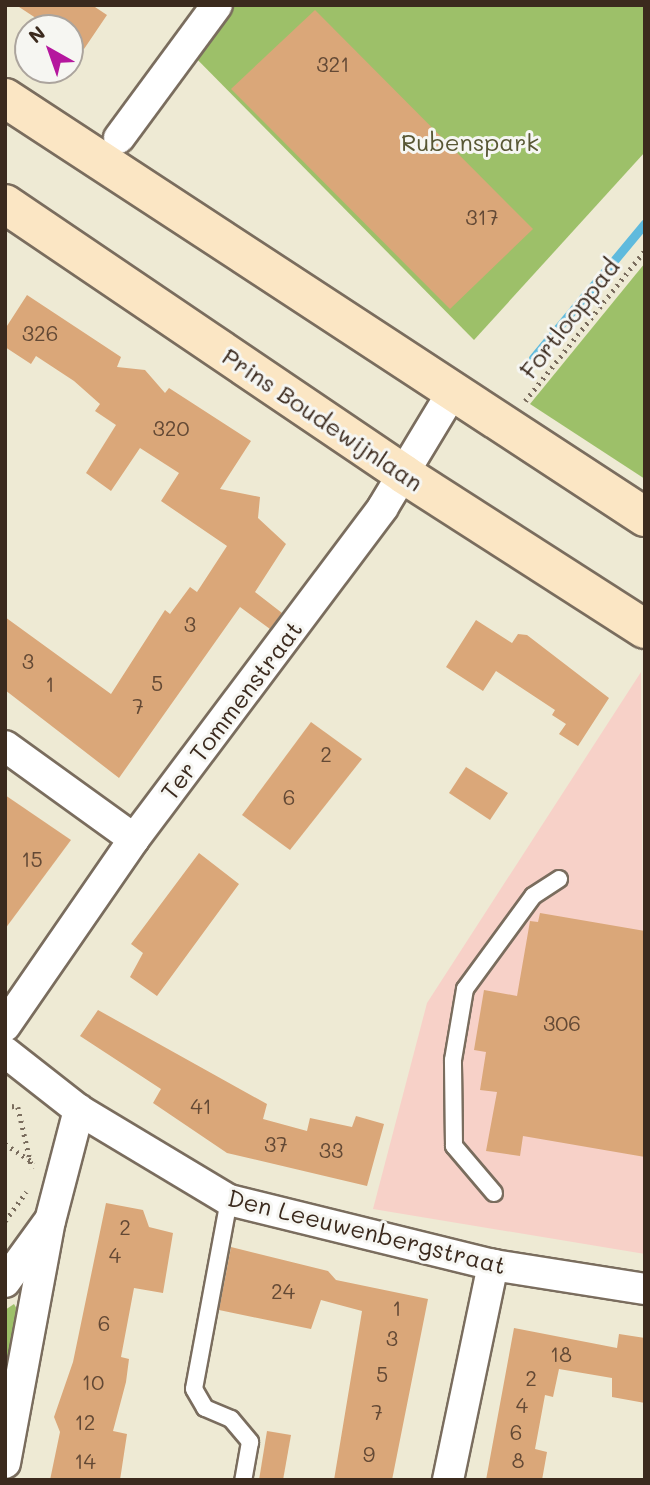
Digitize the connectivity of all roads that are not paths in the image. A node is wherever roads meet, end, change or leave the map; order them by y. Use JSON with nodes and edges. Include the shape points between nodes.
{"nodes":[{"id":1,"x":217,"y":5,"type":"edge"},
{"id":2,"x":5,"y":98,"type":"edge"},
{"id":3,"x":119,"y":138,"type":"dead end"},
{"id":4,"x":5,"y":204,"type":"edge"},
{"id":5,"x":453,"y":391,"type":"junction"},
{"id":6,"x":405,"y":475,"type":"junction"},
{"id":7,"x":645,"y":517,"type":"edge"},
{"id":8,"x":645,"y":629,"type":"edge"},
{"id":9,"x":5,"y":746,"type":"edge"},
{"id":10,"x":134,"y":839,"type":"junction"},
{"id":11,"x":559,"y":880,"type":"dead end"},
{"id":12,"x":5,"y":1026,"type":"edge"},
{"id":13,"x":5,"y":1052,"type":"edge"},
{"id":14,"x":79,"y":1111,"type":"junction"},
{"id":15,"x":494,"y":1193,"type":"dead end"},
{"id":16,"x":229,"y":1200,"type":"junction"},
{"id":17,"x":50,"y":1221,"type":"junction"},
{"id":18,"x":493,"y":1265,"type":"junction"},
{"id":19,"x":5,"y":1282,"type":"edge"},
{"id":20,"x":645,"y":1289,"type":"edge"},
{"id":21,"x":5,"y":1463,"type":"edge"},
{"id":22,"x":243,"y":1480,"type":"edge"},
{"id":23,"x":448,"y":1480,"type":"edge"}],
"edges":[{"from":1,"to":3,"type":"street"},
{"from":2,"to":5,"type":"main road"},
{"from":4,"to":6,"type":"main road","name":"Prins Boudewijnlaan"},
{"from":5,"to":6,"type":"street","name":"Ter Tommenstraat"},
{"from":5,"to":7,"type":"main road"},
{"from":6,"to":8,"type":"main road","name":"Prins Boudewijnlaan"},
{"from":6,"to":10,"type":"street","name":"Ter Tommenstraat"},
{"from":9,"to":10,"type":"street"},
{"from":10,"to":12,"type":"street","name":"Ter Tommenstraat"},
{"from":11,"to":15,"type":"lane","via":[[533,896],[465,989],[453,1060],[454,1146]]},
{"from":13,"to":14,"type":"street","name":"Den Leeuwenbergstraat"},
{"from":14,"to":16,"type":"street","name":"Den Leeuwenbergstraat"},
{"from":14,"to":17,"type":"street"},
{"from":16,"to":18,"type":"street","name":"Den Leeuwenbergstraat"},
{"from":16,"to":22,"type":"lane","via":[[194,1389],[205,1408],[232,1419],[250,1442]]},
{"from":17,"to":19,"type":"street"},
{"from":17,"to":21,"type":"street"},
{"from":18,"to":20,"type":"street","name":"Den Leeuwenbergstraat"},
{"from":18,"to":23,"type":"street"}]}
